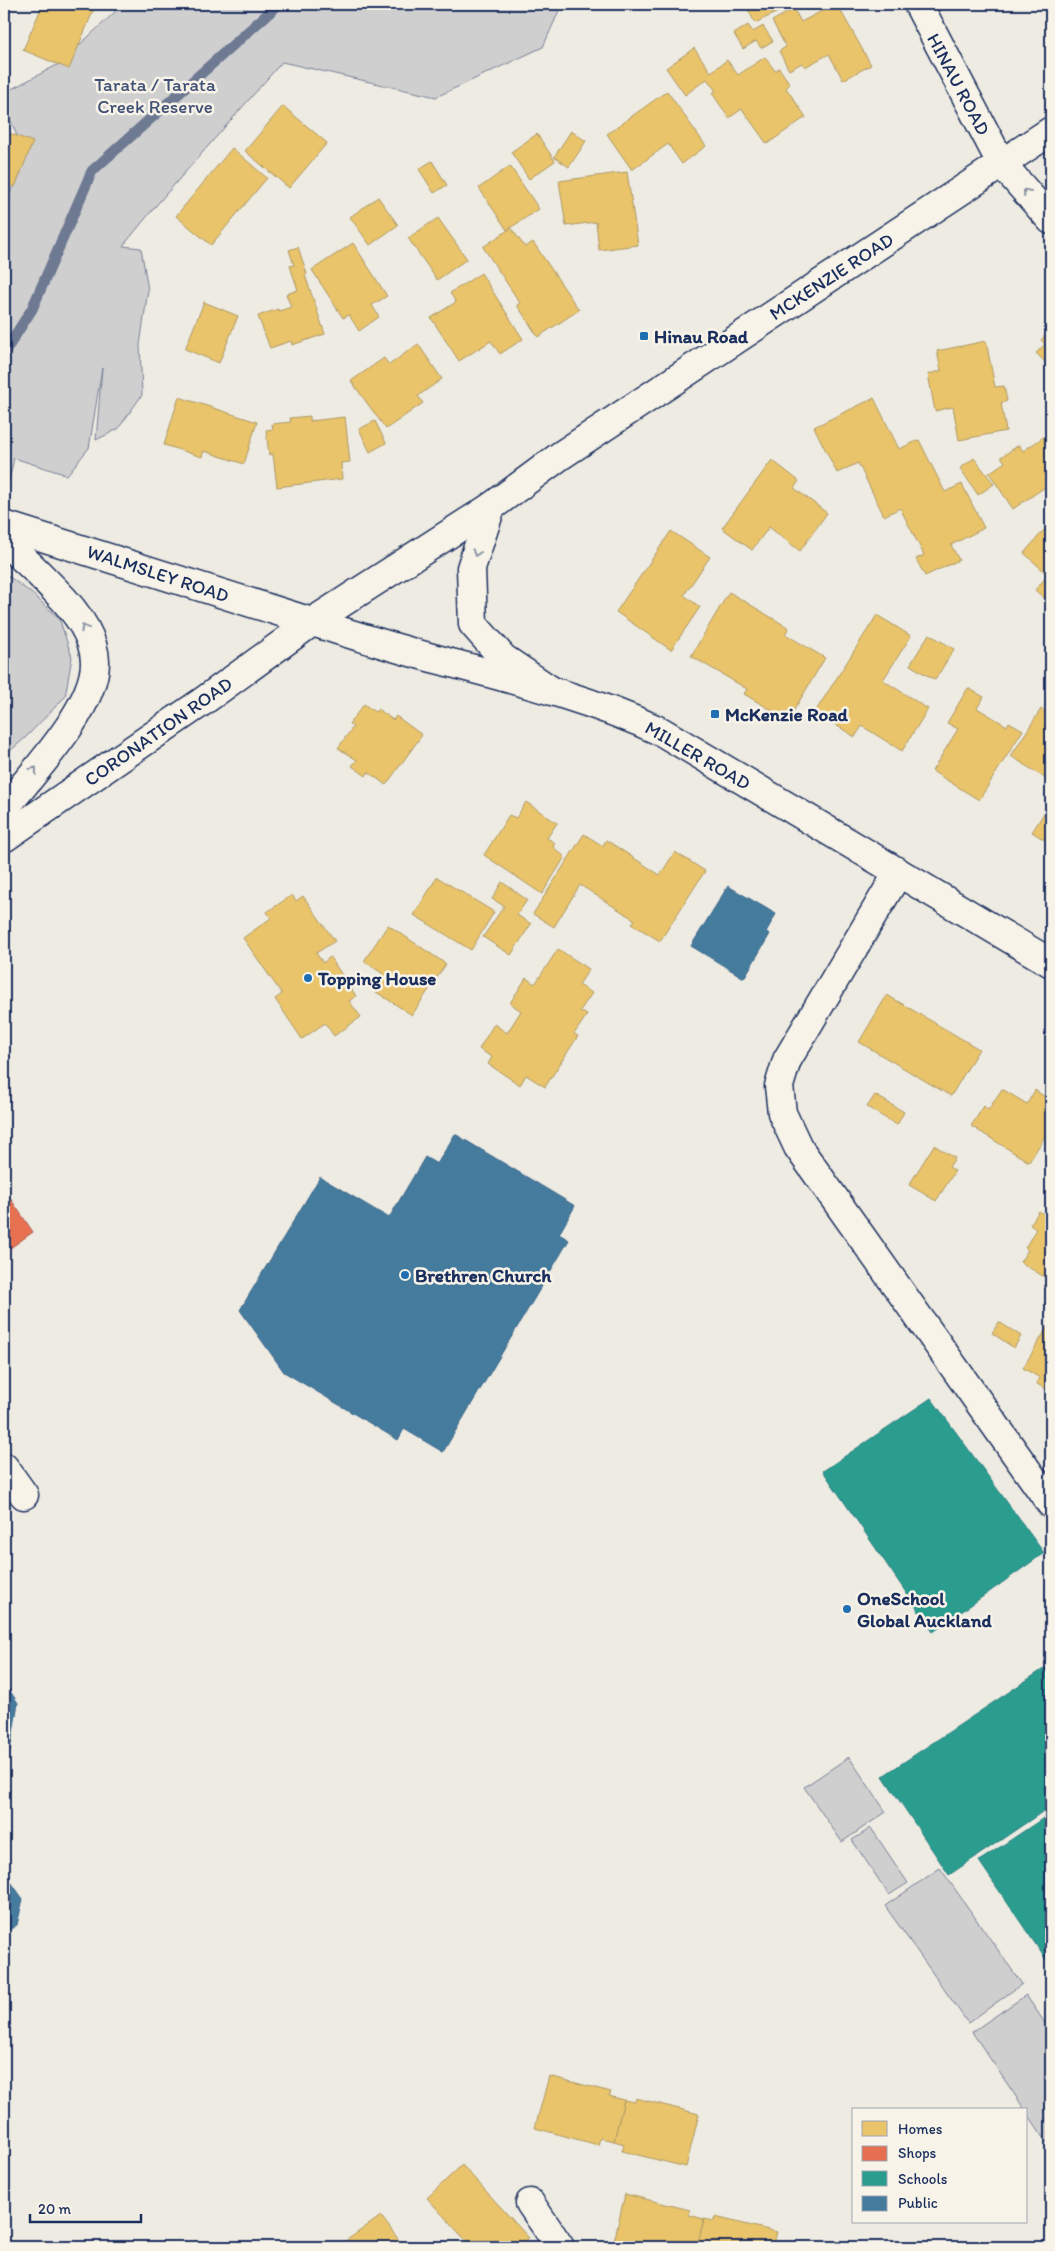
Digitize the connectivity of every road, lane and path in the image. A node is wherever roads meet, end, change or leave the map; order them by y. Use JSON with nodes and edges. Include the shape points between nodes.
{"nodes":[{"id":1,"x":918,"y":4,"type":"edge"},
{"id":2,"x":1051,"y":131,"type":"edge"},
{"id":3,"x":1001,"y":163,"type":"junction"},
{"id":4,"x":1051,"y":220,"type":"edge"},
{"id":5,"x":491,"y":507,"type":"junction"},
{"id":6,"x":4,"y":525,"type":"edge"},
{"id":7,"x":4,"y":543,"type":"edge"},
{"id":8,"x":312,"y":622,"type":"junction"},
{"id":9,"x":549,"y":689,"type":"junction"},
{"id":10,"x":4,"y":808,"type":"edge"},
{"id":11,"x":4,"y":838,"type":"edge"},
{"id":12,"x":898,"y":873,"type":"junction"},
{"id":13,"x":1051,"y":963,"type":"edge"},
{"id":14,"x":4,"y":1467,"type":"edge"},
{"id":15,"x":24,"y":1495,"type":"dead end"},
{"id":16,"x":1051,"y":1504,"type":"edge"},
{"id":17,"x":530,"y":2203,"type":"dead end"},
{"id":18,"x":560,"y":2247,"type":"edge"}],
"edges":[{"from":1,"to":3,"type":"main road","name":"HINAU ROAD"},
{"from":2,"to":3,"type":"main road","name":"MCKENZIE ROAD"},
{"from":4,"to":3,"type":"main road","name":"HINAU ROAD","one_way":true},
{"from":3,"to":5,"type":"main road","name":"MCKENZIE ROAD","via":[[560,456]]},
{"from":5,"to":8,"type":"main road","name":"MCKENZIE ROAD"},
{"from":5,"to":9,"type":"main road","one_way":true,"via":[[471,568],[474,624],[503,658]]},
{"from":6,"to":8,"type":"main road","name":"WALMSLEY ROAD"},
{"from":10,"to":7,"type":"main road","one_way":true,"via":[[72,723],[92,683],[95,660],[86,631],[65,600],[20,554]]},
{"from":8,"to":9,"type":"main road","name":"MILLER ROAD"},
{"from":8,"to":11,"type":"main road","name":"CORONATION ROAD"},
{"from":9,"to":12,"type":"main road","name":"MILLER ROAD","via":[[628,716],[662,732]]},
{"from":12,"to":13,"type":"main road","name":"MILLER ROAD"},
{"from":12,"to":16,"type":"main road","via":[[787,1060],[778,1086],[782,1113],[798,1147]]},
{"from":14,"to":15,"type":"main road"},
{"from":17,"to":18,"type":"main road"}]}
